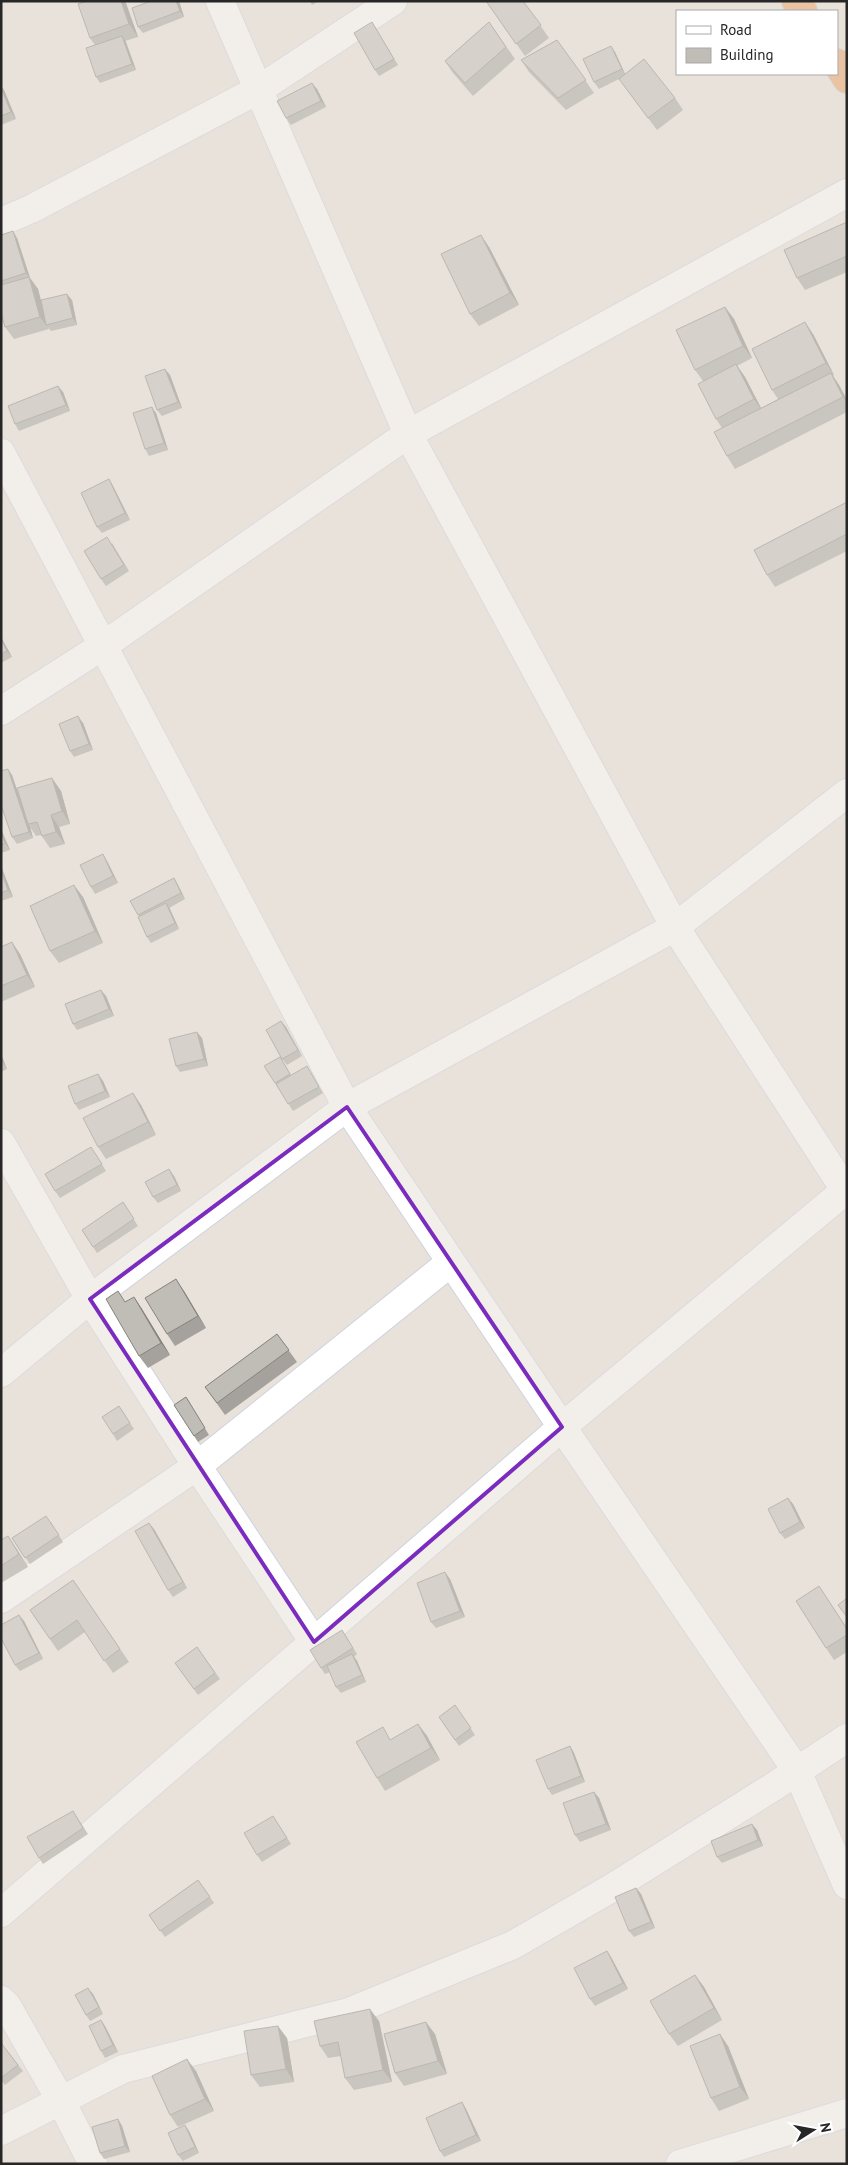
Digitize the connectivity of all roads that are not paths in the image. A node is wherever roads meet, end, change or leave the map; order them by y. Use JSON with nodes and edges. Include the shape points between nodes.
{"nodes":[{"id":1,"x":220,"y":1,"type":"edge"},
{"id":2,"x":393,"y":1,"type":"edge"},
{"id":3,"x":838,"y":64,"type":"edge"},
{"id":4,"x":847,"y":78,"type":"edge"},
{"id":5,"x":258,"y":90,"type":"junction"},
{"id":6,"x":847,"y":193,"type":"edge"},
{"id":7,"x":1,"y":222,"type":"edge"},
{"id":8,"x":408,"y":434,"type":"junction"},
{"id":9,"x":1,"y":453,"type":"edge"},
{"id":10,"x":104,"y":645,"type":"junction"},
{"id":11,"x":1,"y":711,"type":"edge"},
{"id":12,"x":847,"y":793,"type":"edge"},
{"id":13,"x":675,"y":927,"type":"junction"},
{"id":14,"x":347,"y":1106,"type":"junction"},
{"id":15,"x":3,"y":1151,"type":"edge"},
{"id":16,"x":846,"y":1191,"type":"edge"},
{"id":17,"x":451,"y":1262,"type":"junction"},
{"id":18,"x":90,"y":1299,"type":"junction"},
{"id":19,"x":1,"y":1373,"type":"edge"},
{"id":20,"x":562,"y":1427,"type":"junction"},
{"id":21,"x":196,"y":1466,"type":"junction"},
{"id":22,"x":1,"y":1599,"type":"edge"},
{"id":23,"x":314,"y":1642,"type":"junction"},
{"id":24,"x":847,"y":1738,"type":"edge"},
{"id":25,"x":797,"y":1771,"type":"junction"},
{"id":26,"x":847,"y":1884,"type":"edge"},
{"id":27,"x":1,"y":1913,"type":"edge"},
{"id":28,"x":1,"y":2000,"type":"edge"},
{"id":29,"x":62,"y":2101,"type":"junction"},
{"id":30,"x":847,"y":2113,"type":"edge"},
{"id":31,"x":1,"y":2131,"type":"edge"},
{"id":32,"x":93,"y":2164,"type":"edge"},
{"id":33,"x":680,"y":2164,"type":"edge"}],
"edges":[{"from":1,"to":5,"type":"street"},
{"from":2,"to":5,"type":"street"},
{"from":3,"to":4,"type":"highway"},
{"from":5,"to":7,"type":"street"},
{"from":5,"to":8,"type":"street"},
{"from":6,"to":8,"type":"street"},
{"from":8,"to":10,"type":"street"},
{"from":8,"to":13,"type":"street"},
{"from":9,"to":10,"type":"street"},
{"from":10,"to":11,"type":"street"},
{"from":10,"to":14,"type":"street"},
{"from":12,"to":13,"type":"street"},
{"from":13,"to":14,"type":"street"},
{"from":13,"to":16,"type":"street"},
{"from":14,"to":17,"type":"street"},
{"from":14,"to":18,"type":"street"},
{"from":15,"to":18,"type":"street"},
{"from":16,"to":20,"type":"street"},
{"from":17,"to":20,"type":"street"},
{"from":17,"to":21,"type":"street"},
{"from":18,"to":19,"type":"street"},
{"from":18,"to":21,"type":"street"},
{"from":20,"to":23,"type":"street"},
{"from":20,"to":25,"type":"street"},
{"from":21,"to":22,"type":"street"},
{"from":21,"to":23,"type":"street"},
{"from":23,"to":27,"type":"street"},
{"from":24,"to":25,"type":"street"},
{"from":25,"to":26,"type":"street"},
{"from":25,"to":29,"type":"street","via":[[610,1889],[513,1945],[349,2012],[123,2068]]},
{"from":28,"to":29,"type":"street"},
{"from":29,"to":31,"type":"street"},
{"from":29,"to":32,"type":"street"},
{"from":30,"to":33,"type":"street"}]}
